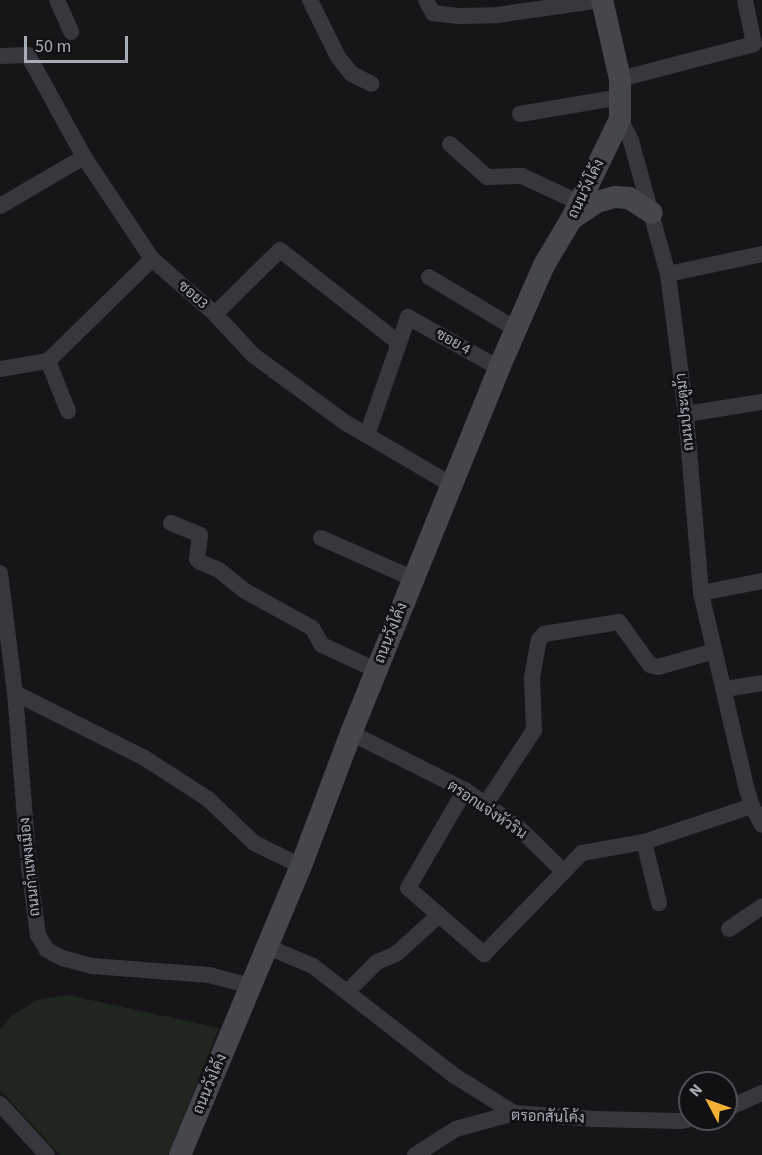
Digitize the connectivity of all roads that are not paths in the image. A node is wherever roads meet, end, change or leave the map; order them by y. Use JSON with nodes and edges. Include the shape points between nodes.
{"nodes":[{"id":1,"x":57,"y":0,"type":"edge"},
{"id":2,"x":310,"y":0,"type":"edge"},
{"id":3,"x":426,"y":0,"type":"edge"},
{"id":4,"x":603,"y":0,"type":"edge"},
{"id":5,"x":745,"y":0,"type":"edge"},
{"id":6,"x":71,"y":32,"type":"dead end"},
{"id":7,"x":0,"y":56,"type":"edge"},
{"id":8,"x":372,"y":84,"type":"dead end"},
{"id":9,"x":620,"y":99,"type":"junction"},
{"id":10,"x":520,"y":114,"type":"dead end"},
{"id":11,"x":450,"y":144,"type":"dead end"},
{"id":12,"x":84,"y":157,"type":"junction"},
{"id":13,"x":0,"y":206,"type":"edge"},
{"id":14,"x":576,"y":211,"type":"junction"},
{"id":15,"x":652,"y":213,"type":"junction"},
{"id":16,"x":762,"y":254,"type":"edge"},
{"id":17,"x":152,"y":259,"type":"junction"},
{"id":18,"x":668,"y":274,"type":"junction"},
{"id":19,"x":429,"y":277,"type":"dead end"},
{"id":20,"x":215,"y":314,"type":"junction"},
{"id":21,"x":516,"y":329,"type":"junction"},
{"id":22,"x":399,"y":343,"type":"junction"},
{"id":23,"x":48,"y":361,"type":"junction"},
{"id":24,"x":499,"y":368,"type":"junction"},
{"id":25,"x":0,"y":369,"type":"edge"},
{"id":26,"x":762,"y":402,"type":"edge"},
{"id":27,"x":68,"y":411,"type":"dead end"},
{"id":28,"x":686,"y":414,"type":"junction"},
{"id":29,"x":367,"y":435,"type":"junction"},
{"id":30,"x":452,"y":485,"type":"junction"},
{"id":31,"x":171,"y":523,"type":"dead end"},
{"id":32,"x":321,"y":538,"type":"dead end"},
{"id":33,"x":0,"y":573,"type":"edge"},
{"id":34,"x":414,"y":579,"type":"junction"},
{"id":35,"x":762,"y":581,"type":"edge"},
{"id":36,"x":702,"y":593,"type":"junction"},
{"id":37,"x":715,"y":651,"type":"junction"},
{"id":38,"x":376,"y":670,"type":"junction"},
{"id":39,"x":762,"y":683,"type":"edge"},
{"id":40,"x":9,"y":686,"type":"edge"},
{"id":41,"x":725,"y":689,"type":"junction"},
{"id":42,"x":351,"y":733,"type":"junction"},
{"id":43,"x":465,"y":790,"type":"junction"},
{"id":44,"x":754,"y":794,"type":"edge"},
{"id":45,"x":485,"y":805,"type":"junction"},
{"id":46,"x":762,"y":825,"type":"edge"},
{"id":47,"x":644,"y":842,"type":"junction"},
{"id":48,"x":301,"y":866,"type":"junction"},
{"id":49,"x":563,"y":872,"type":"junction"},
{"id":50,"x":659,"y":903,"type":"dead end"},
{"id":51,"x":762,"y":907,"type":"edge"},
{"id":52,"x":439,"y":915,"type":"junction"},
{"id":53,"x":729,"y":929,"type":"dead end"},
{"id":54,"x":268,"y":947,"type":"junction"},
{"id":55,"x":251,"y":986,"type":"junction"},
{"id":56,"x":347,"y":992,"type":"junction"},
{"id":57,"x":762,"y":1093,"type":"edge"},
{"id":58,"x":0,"y":1104,"type":"edge"},
{"id":59,"x":738,"y":1104,"type":"edge"},
{"id":60,"x":514,"y":1113,"type":"junction"},
{"id":61,"x":678,"y":1121,"type":"edge"},
{"id":62,"x":47,"y":1155,"type":"edge"},
{"id":63,"x":180,"y":1155,"type":"edge"},
{"id":64,"x":415,"y":1155,"type":"edge"}],
"edges":[{"from":1,"to":6,"type":"street"},
{"from":2,"to":8,"type":"street","via":[[338,57],[352,74]]},
{"from":3,"to":4,"type":"street","via":[[433,13],[458,16],[497,15]]},
{"from":4,"to":9,"type":"main road","name":"ถนนประตูม้า"},
{"from":5,"to":9,"type":"street","via":[[754,44]]},
{"from":7,"to":12,"type":"street","name":"ซอย3","via":[[28,55]]},
{"from":9,"to":10,"type":"street"},
{"from":9,"to":14,"type":"main road","name":"ถนนวังโค้ง"},
{"from":9,"to":15,"type":"street","name":"ถนนประตูม้า"},
{"from":11,"to":14,"type":"street","via":[[487,177],[522,176]]},
{"from":12,"to":13,"type":"street"},
{"from":12,"to":17,"type":"street","name":"ซอย3"},
{"from":14,"to":15,"type":"main road","via":[[615,197],[629,198]]},
{"from":14,"to":21,"type":"main road","name":"ถนนวังโค้ง","via":[[544,265]]},
{"from":15,"to":18,"type":"street","name":"ถนนประตูม้า"},
{"from":16,"to":18,"type":"street"},
{"from":17,"to":20,"type":"street","name":"ซอย3"},
{"from":17,"to":23,"type":"street"},
{"from":18,"to":28,"type":"street","name":"ถนนประตูม้า"},
{"from":19,"to":21,"type":"street"},
{"from":20,"to":22,"type":"street","via":[[280,250]]},
{"from":20,"to":29,"type":"street","name":"ซอย3","via":[[253,355]]},
{"from":21,"to":24,"type":"main road","name":"ถนนวังโค้ง"},
{"from":22,"to":24,"type":"street","name":"ซอย 4","via":[[408,317]]},
{"from":22,"to":29,"type":"street"},
{"from":23,"to":25,"type":"street"},
{"from":23,"to":27,"type":"street"},
{"from":24,"to":30,"type":"main road","name":"ถนนวังโค้ง"},
{"from":26,"to":28,"type":"street"},
{"from":28,"to":36,"type":"street","name":"ถนนประตูม้า"},
{"from":29,"to":30,"type":"street","name":"ซอย3"},
{"from":30,"to":34,"type":"main road","name":"ถนนวังโค้ง"},
{"from":31,"to":38,"type":"street","via":[[200,535],[200,562],[312,628],[322,645]]},
{"from":32,"to":34,"type":"street"},
{"from":33,"to":40,"type":"street","name":"ถนนกำแพงเมือง"},
{"from":34,"to":38,"type":"main road","name":"ถนนวังโค้ง"},
{"from":35,"to":36,"type":"street"},
{"from":36,"to":37,"type":"street","name":"ถนนประตูม้า"},
{"from":37,"to":41,"type":"street","name":"ถนนประตูม้า"},
{"from":37,"to":45,"type":"street","via":[[658,667],[650,665],[618,622],[544,634],[539,640],[532,678],[534,730]]},
{"from":38,"to":42,"type":"main road","name":"ถนนวังโค้ง"},
{"from":39,"to":41,"type":"street"},
{"from":40,"to":48,"type":"street","via":[[143,757],[208,799],[254,843]]},
{"from":40,"to":55,"type":"street","name":"ถนนกำแพงเมือง","via":[[38,935],[47,950],[92,966],[209,975]]},
{"from":41,"to":44,"type":"street","name":"ถนนประตูม้า"},
{"from":42,"to":43,"type":"street","name":"ตรอกแจ่งหัวริน"},
{"from":42,"to":48,"type":"main road","name":"ถนนวังโค้ง"},
{"from":43,"to":45,"type":"street","name":"ตรอกแจ่งหัวริน"},
{"from":43,"to":52,"type":"street","via":[[408,888]]},
{"from":44,"to":46,"type":"street","name":"ถนนประตูม้า"},
{"from":44,"to":47,"type":"street"},
{"from":45,"to":49,"type":"street","name":"ตรอกแจ่งหัวริน","via":[[520,829]]},
{"from":47,"to":49,"type":"street","via":[[582,853]]},
{"from":47,"to":50,"type":"street"},
{"from":48,"to":54,"type":"main road","name":"ถนนวังโค้ง"},
{"from":49,"to":52,"type":"street","via":[[484,954]]},
{"from":51,"to":53,"type":"street"},
{"from":52,"to":56,"type":"street","via":[[396,954],[377,962]]},
{"from":54,"to":55,"type":"main road","name":"ถนนวังโค้ง"},
{"from":54,"to":56,"type":"street","via":[[313,966]]},
{"from":55,"to":63,"type":"main road","name":"ถนนวังโค้ง"},
{"from":56,"to":60,"type":"street","via":[[455,1076]]},
{"from":57,"to":59,"type":"street"},
{"from":58,"to":62,"type":"street"},
{"from":60,"to":61,"type":"street","name":"ตรอกสันโค้ง"},
{"from":60,"to":64,"type":"street","name":"ตรอกสันโค้ง","via":[[456,1129]]}]}
